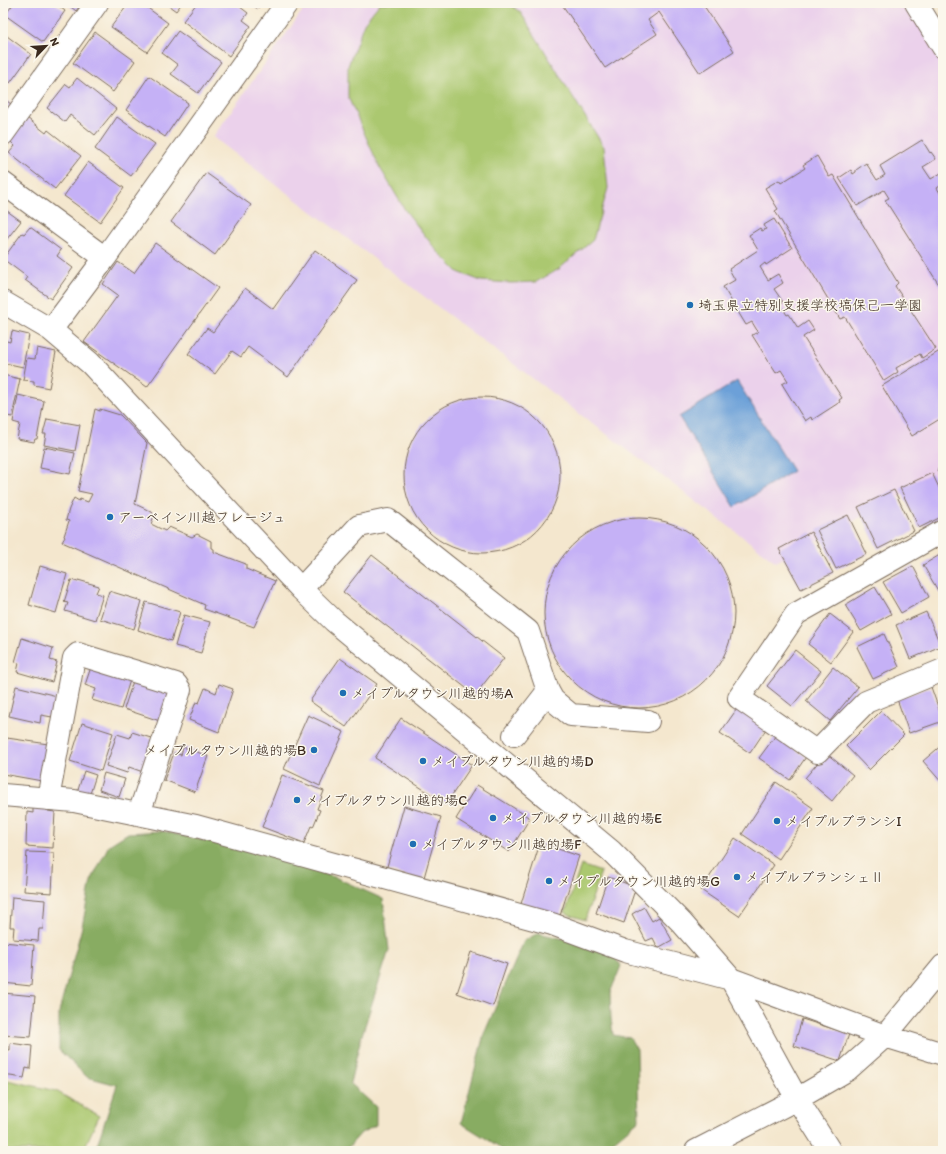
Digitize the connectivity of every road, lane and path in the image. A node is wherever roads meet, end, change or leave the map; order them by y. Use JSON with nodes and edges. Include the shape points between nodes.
{"nodes":[{"id":1,"x":97,"y":3,"type":"edge"},
{"id":2,"x":287,"y":3,"type":"edge"},
{"id":3,"x":916,"y":3,"type":"edge"},
{"id":4,"x":943,"y":47,"type":"edge"},
{"id":5,"x":3,"y":134,"type":"edge"},
{"id":6,"x":3,"y":183,"type":"edge"},
{"id":7,"x":105,"y":258,"type":"junction"},
{"id":8,"x":3,"y":302,"type":"edge"},
{"id":9,"x":51,"y":330,"type":"junction"},
{"id":10,"x":943,"y":531,"type":"edge"},
{"id":11,"x":301,"y":589,"type":"junction"},
{"id":12,"x":943,"y":670,"type":"edge"},
{"id":13,"x":548,"y":690,"type":"junction"},
{"id":14,"x":648,"y":721,"type":"dead end"},
{"id":15,"x":514,"y":735,"type":"dead end"},
{"id":16,"x":3,"y":795,"type":"edge"},
{"id":17,"x":48,"y":799,"type":"junction"},
{"id":18,"x":139,"y":814,"type":"junction"},
{"id":19,"x":943,"y":966,"type":"edge"},
{"id":20,"x":731,"y":979,"type":"junction"},
{"id":21,"x":885,"y":1036,"type":"junction"},
{"id":22,"x":943,"y":1054,"type":"edge"},
{"id":23,"x":798,"y":1099,"type":"junction"},
{"id":24,"x":696,"y":1151,"type":"edge"},
{"id":25,"x":830,"y":1151,"type":"edge"}],
"edges":[{"from":1,"to":5,"type":"street"},
{"from":2,"to":7,"type":"street"},
{"from":3,"to":4,"type":"street"},
{"from":6,"to":7,"type":"street"},
{"from":7,"to":9,"type":"street"},
{"from":8,"to":9,"type":"street"},
{"from":9,"to":11,"type":"street","via":[[90,363]]},
{"from":10,"to":12,"type":"street","via":[[796,614],[739,698],[817,752],[866,702]]},
{"from":11,"to":13,"type":"street","via":[[359,526],[388,520],[528,631]]},
{"from":11,"to":20,"type":"street","via":[[334,621],[611,851],[682,923]]},
{"from":13,"to":14,"type":"street","via":[[553,700],[571,715]]},
{"from":13,"to":15,"type":"street"},
{"from":16,"to":17,"type":"street"},
{"from":17,"to":18,"type":"street","via":[[74,801]]},
{"from":17,"to":18,"type":"street","via":[[74,658],[78,654],[176,684],[180,690]]},
{"from":18,"to":20,"type":"street","via":[[196,826],[552,924],[625,951]]},
{"from":19,"to":21,"type":"street"},
{"from":20,"to":21,"type":"street"},
{"from":20,"to":23,"type":"street"},
{"from":21,"to":22,"type":"street"},
{"from":21,"to":23,"type":"street","via":[[847,1070]]},
{"from":23,"to":24,"type":"street"},
{"from":23,"to":25,"type":"street"}]}
